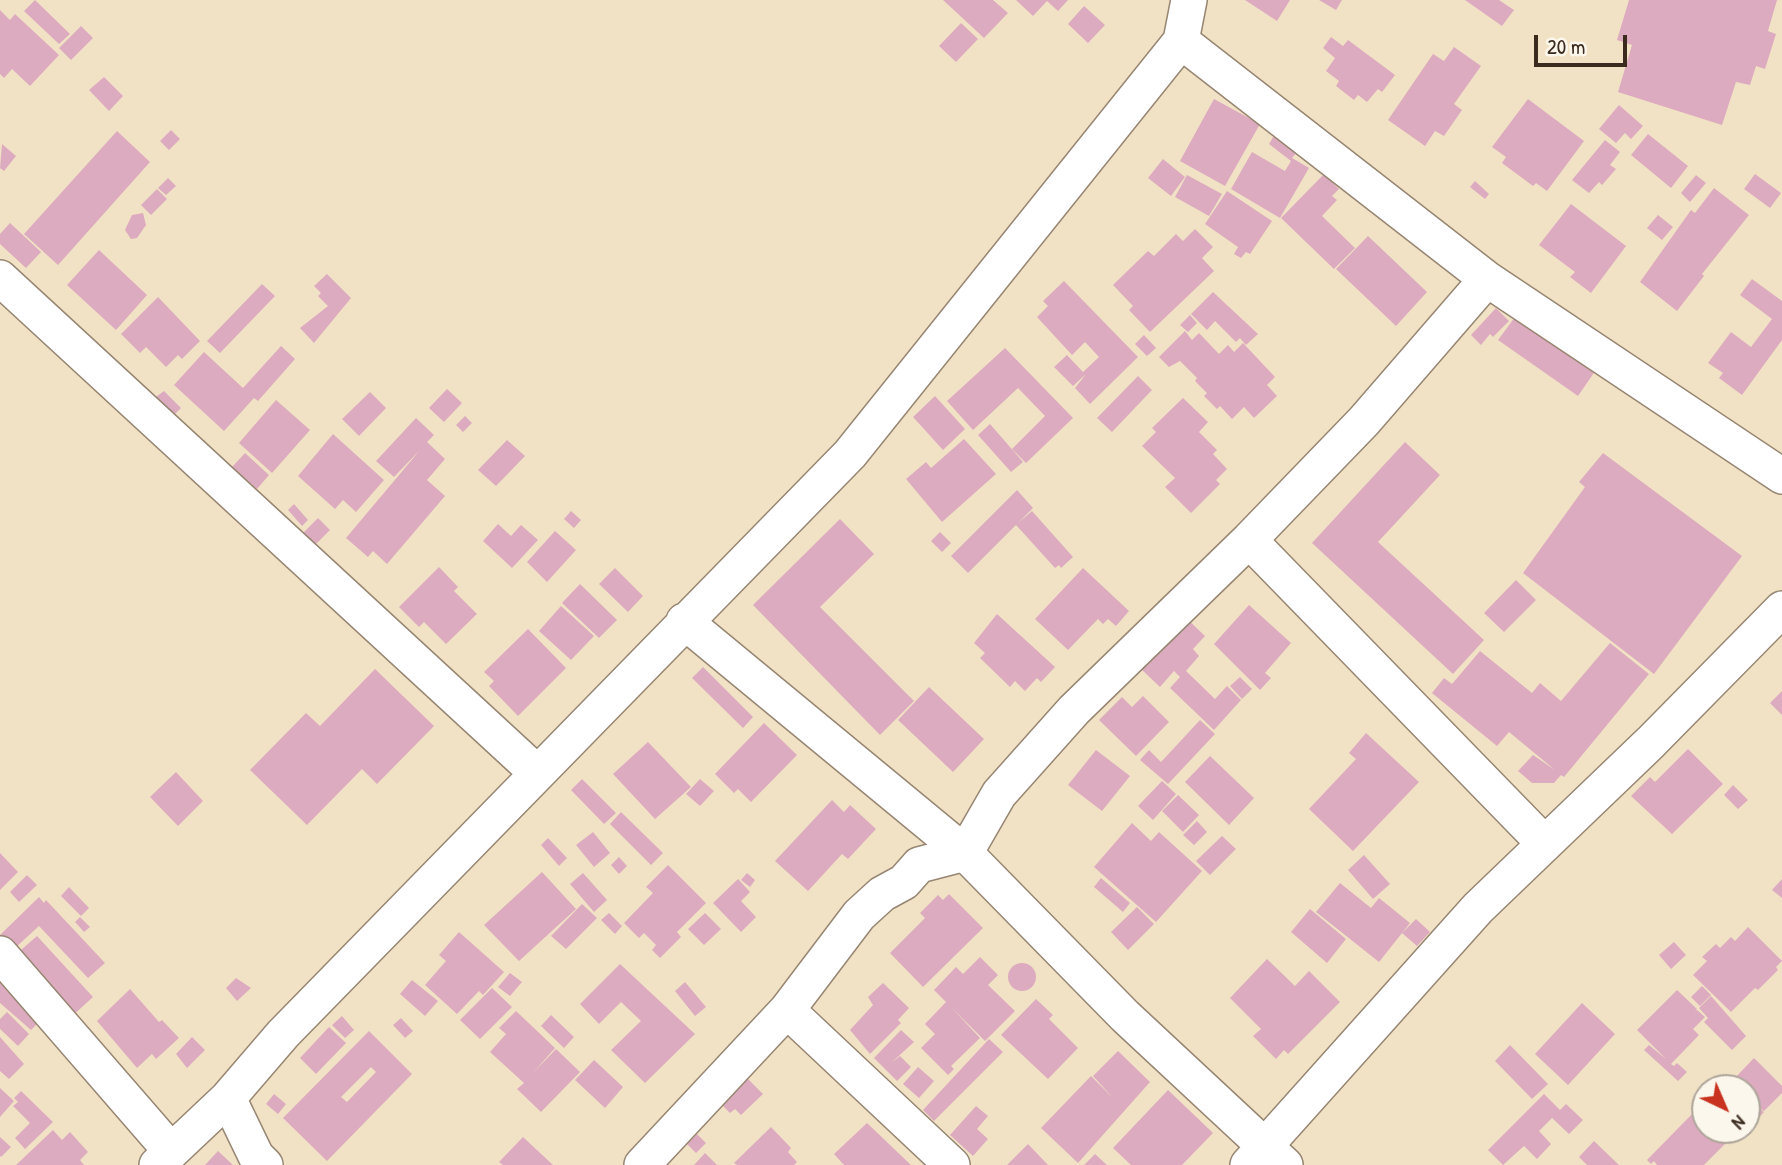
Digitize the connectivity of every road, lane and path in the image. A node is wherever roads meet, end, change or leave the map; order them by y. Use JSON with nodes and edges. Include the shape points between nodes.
{"nodes":[{"id":1,"x":1189,"y":0,"type":"edge"},
{"id":2,"x":1181,"y":41,"type":"junction"},
{"id":3,"x":0,"y":278,"type":"edge"},
{"id":4,"x":1487,"y":279,"type":"junction"},
{"id":5,"x":1782,"y":476,"type":"edge"},
{"id":6,"x":1249,"y":540,"type":"junction"},
{"id":7,"x":1782,"y":609,"type":"edge"},
{"id":8,"x":684,"y":621,"type":"junction"},
{"id":9,"x":537,"y":772,"type":"junction"},
{"id":10,"x":1545,"y":844,"type":"junction"},
{"id":11,"x":965,"y":853,"type":"junction"},
{"id":12,"x":0,"y":954,"type":"edge"},
{"id":13,"x":787,"y":1010,"type":"junction"},
{"id":14,"x":228,"y":1098,"type":"junction"},
{"id":15,"x":164,"y":1158,"type":"edge"},
{"id":16,"x":1267,"y":1158,"type":"edge"},
{"id":17,"x":265,"y":1165,"type":"edge"},
{"id":18,"x":642,"y":1165,"type":"edge"},
{"id":19,"x":952,"y":1165,"type":"edge"}],
"edges":[{"from":1,"to":2,"type":"street"},
{"from":2,"to":4,"type":"street"},
{"from":2,"to":8,"type":"street","via":[[850,454]]},
{"from":3,"to":9,"type":"street"},
{"from":4,"to":5,"type":"street"},
{"from":4,"to":6,"type":"street","via":[[1364,421]]},
{"from":6,"to":10,"type":"street"},
{"from":6,"to":11,"type":"street","via":[[1074,710],[999,794]]},
{"from":7,"to":10,"type":"street"},
{"from":8,"to":9,"type":"street"},
{"from":8,"to":11,"type":"street"},
{"from":9,"to":14,"type":"street","via":[[283,1034]]},
{"from":10,"to":16,"type":"street","via":[[1478,908]]},
{"from":11,"to":13,"type":"street","via":[[919,865],[904,882],[882,894],[859,915]]},
{"from":11,"to":16,"type":"street"},
{"from":12,"to":15,"type":"street"},
{"from":13,"to":18,"type":"street"},
{"from":13,"to":19,"type":"street"},
{"from":14,"to":15,"type":"street"},
{"from":14,"to":17,"type":"street"}]}
